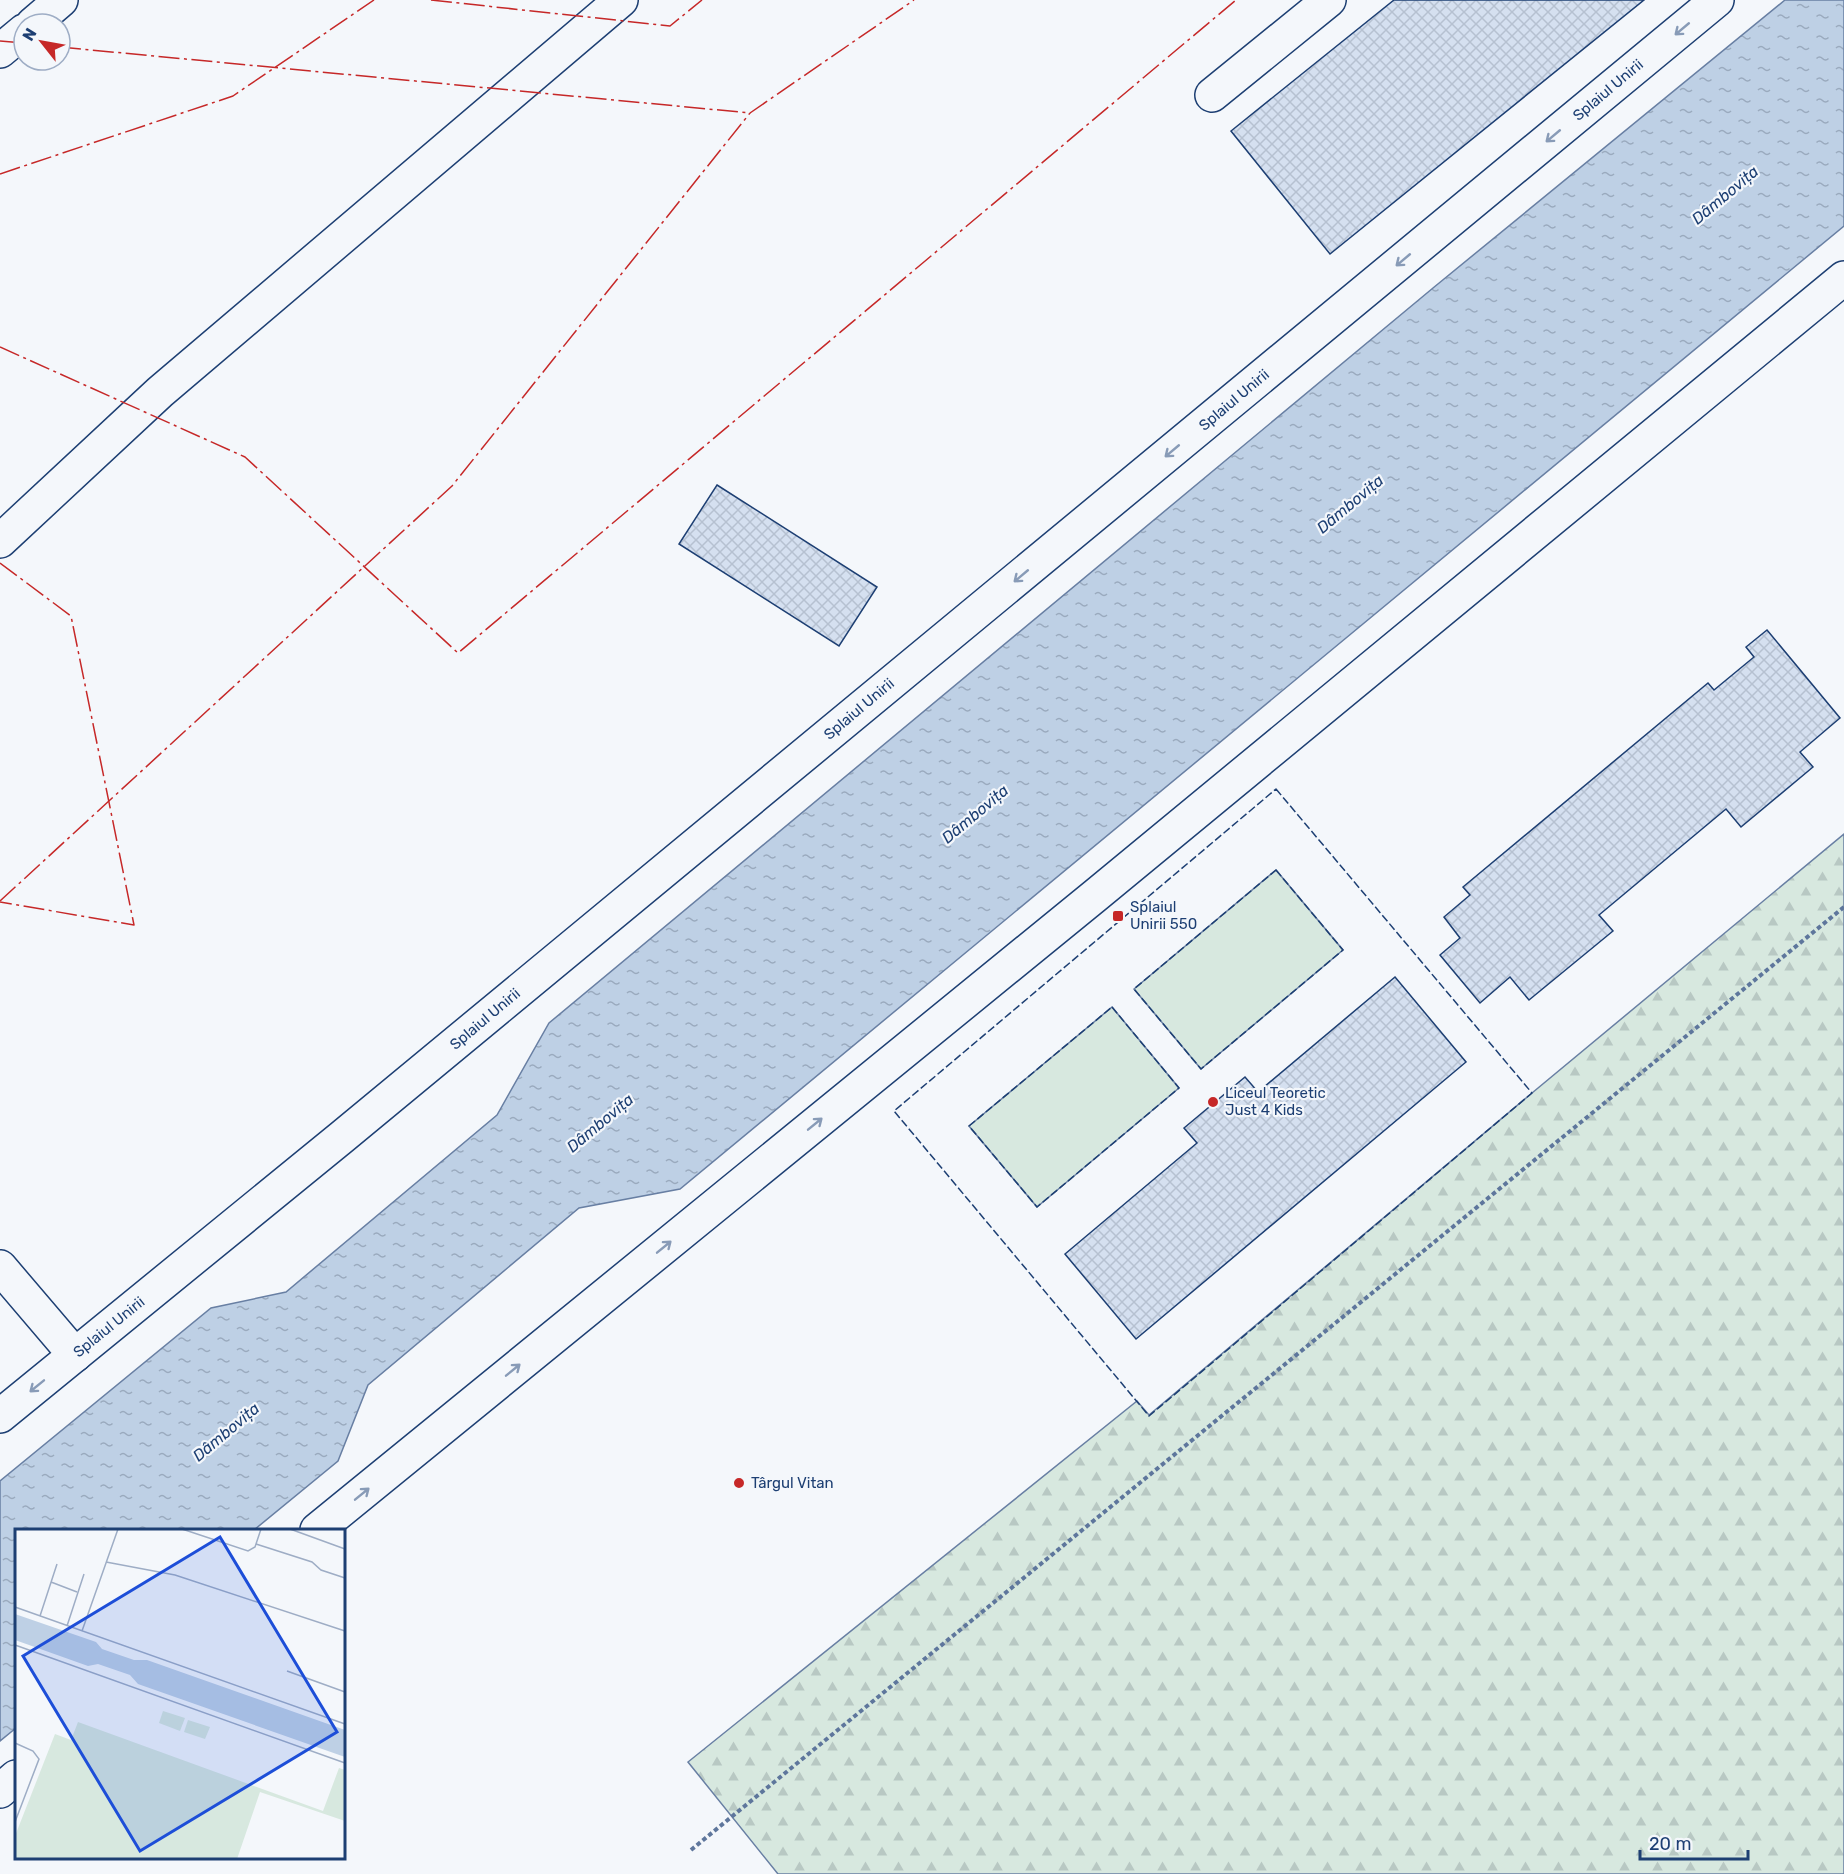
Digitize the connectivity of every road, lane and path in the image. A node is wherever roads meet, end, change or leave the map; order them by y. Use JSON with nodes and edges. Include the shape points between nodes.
{"nodes":[{"id":1,"x":61,"y":0,"type":"edge"},
{"id":2,"x":621,"y":0,"type":"edge"},
{"id":3,"x":1329,"y":0,"type":"edge"},
{"id":4,"x":1717,"y":0,"type":"edge"},
{"id":5,"x":47,"y":12,"type":"edge"},
{"id":6,"x":12,"y":41,"type":"edge"},
{"id":7,"x":0,"y":51,"type":"edge"},
{"id":8,"x":1212,"y":95,"type":"dead end"},
{"id":9,"x":1844,"y":278,"type":"edge"},
{"id":10,"x":0,"y":541,"type":"edge"},
{"id":11,"x":1844,"y":907,"type":"edge"},
{"id":12,"x":0,"y":1267,"type":"edge"},
{"id":13,"x":75,"y":1355,"type":"junction"},
{"id":14,"x":0,"y":1416,"type":"edge"},
{"id":15,"x":317,"y":1529,"type":"edge"},
{"id":16,"x":15,"y":1778,"type":"edge"},
{"id":17,"x":0,"y":1791,"type":"edge"},
{"id":18,"x":691,"y":1851,"type":"dead end"}],
"edges":[{"from":1,"to":5,"type":"main road"},
{"from":2,"to":10,"type":"main road","via":[[160,392]]},
{"from":3,"to":8,"type":"main road"},
{"from":4,"to":13,"type":"main road","name":"Splaiul Unirii","one_way":true},
{"from":6,"to":7,"type":"main road"},
{"from":15,"to":9,"type":"main road","one_way":true,"via":[[1096,895]]},
{"from":11,"to":18,"type":"path"},
{"from":12,"to":13,"type":"main road"},
{"from":13,"to":14,"type":"main road","name":"Splaiul Unirii","one_way":true},
{"from":16,"to":17,"type":"main road"}]}
